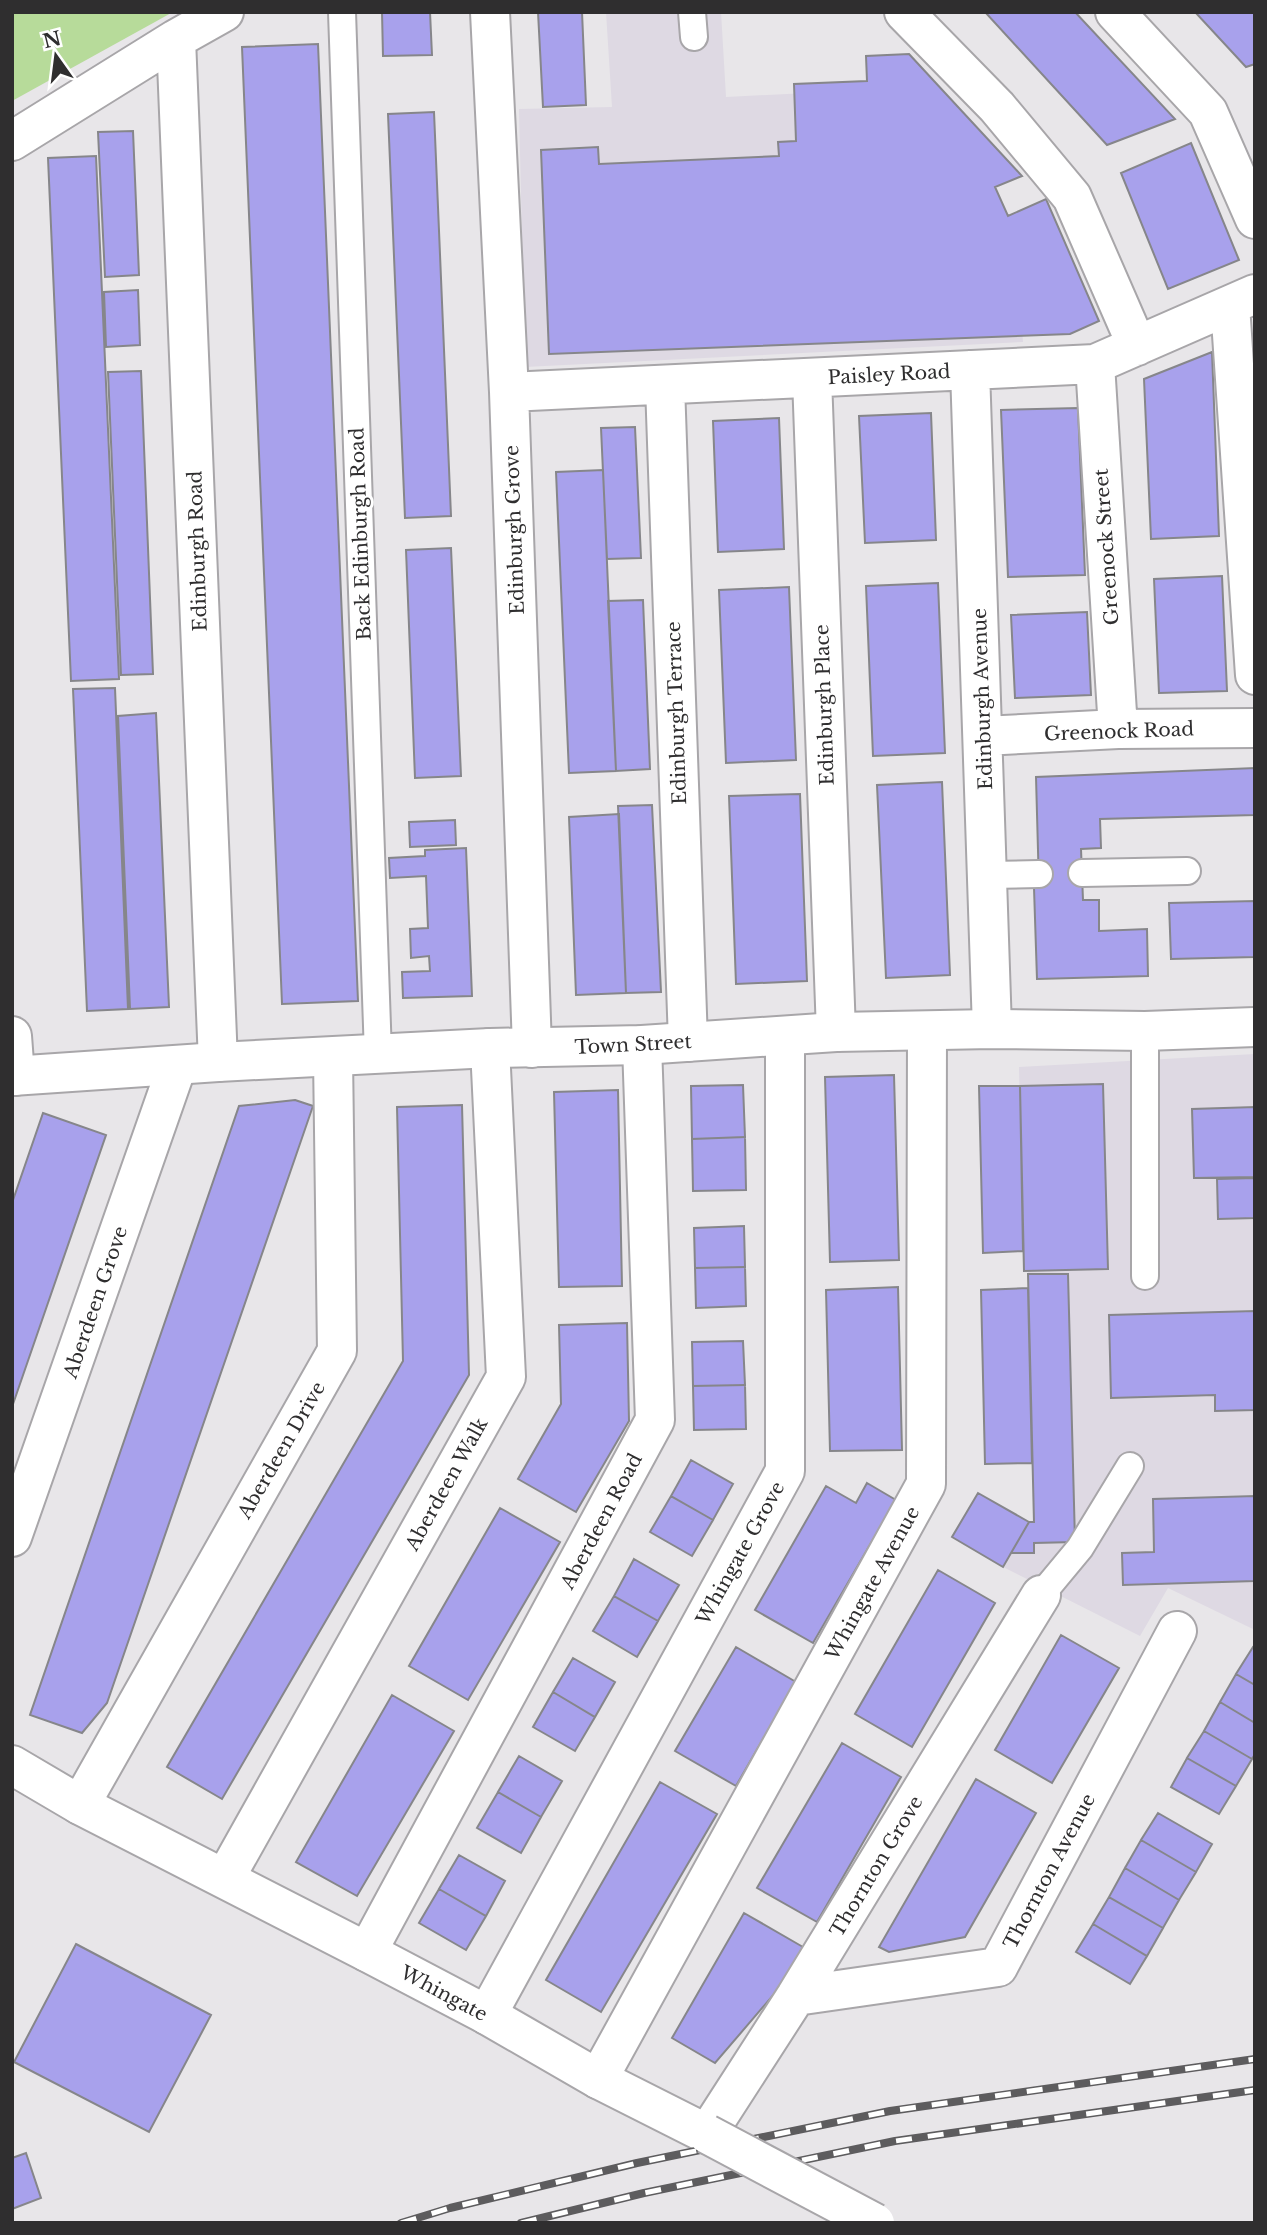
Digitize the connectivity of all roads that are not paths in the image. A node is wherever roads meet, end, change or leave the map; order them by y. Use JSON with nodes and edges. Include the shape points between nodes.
{"nodes":[{"id":1,"x":224,"y":12,"type":"edge"},
{"id":2,"x":342,"y":12,"type":"edge"},
{"id":3,"x":490,"y":12,"type":"edge"},
{"id":4,"x":904,"y":12,"type":"edge"},
{"id":5,"x":1115,"y":12,"type":"edge"},
{"id":6,"x":176,"y":39,"type":"junction"},
{"id":7,"x":12,"y":141,"type":"edge"},
{"id":8,"x":1255,"y":219,"type":"edge"},
{"id":9,"x":1242,"y":299,"type":"edge"},
{"id":10,"x":1137,"y":346,"type":"junction"},
{"id":11,"x":1095,"y":364,"type":"junction"},
{"id":12,"x":970,"y":370,"type":"junction"},
{"id":13,"x":812,"y":378,"type":"junction"},
{"id":14,"x":665,"y":385,"type":"junction"},
{"id":15,"x":509,"y":392,"type":"junction"},
{"id":16,"x":1255,"y":675,"type":"edge"},
{"id":17,"x":1255,"y":728,"type":"edge"},
{"id":18,"x":1118,"y":729,"type":"junction"},
{"id":19,"x":983,"y":736,"type":"junction"},
{"id":20,"x":1187,"y":871,"type":"dead end"},
{"id":21,"x":1082,"y":873,"type":"dead end"},
{"id":22,"x":1039,"y":874,"type":"dead end"},
{"id":23,"x":987,"y":875,"type":"junction"},
{"id":24,"x":1255,"y":1027,"type":"edge"},
{"id":25,"x":992,"y":1029,"type":"junction"},
{"id":26,"x":927,"y":1031,"type":"junction"},
{"id":27,"x":1145,"y":1031,"type":"junction"},
{"id":28,"x":836,"y":1032,"type":"junction"},
{"id":29,"x":12,"y":1036,"type":"edge"},
{"id":30,"x":785,"y":1037,"type":"junction"},
{"id":31,"x":688,"y":1042,"type":"junction"},
{"id":32,"x":642,"y":1045,"type":"junction"},
{"id":33,"x":490,"y":1048,"type":"junction"},
{"id":34,"x":532,"y":1048,"type":"junction"},
{"id":35,"x":378,"y":1055,"type":"junction"},
{"id":36,"x":333,"y":1057,"type":"junction"},
{"id":37,"x":218,"y":1062,"type":"junction"},
{"id":38,"x":177,"y":1066,"type":"junction"},
{"id":39,"x":13,"y":1078,"type":"edge"},
{"id":40,"x":1145,"y":1276,"type":"dead end"},
{"id":41,"x":1130,"y":1466,"type":"dead end"},
{"id":42,"x":12,"y":1537,"type":"edge"},
{"id":43,"x":1041,"y":1595,"type":"joint"},
{"id":44,"x":1177,"y":1631,"type":"dead end"},
{"id":45,"x":12,"y":1765,"type":"edge"},
{"id":46,"x":80,"y":1805,"type":"junction"},
{"id":47,"x":225,"y":1878,"type":"junction"},
{"id":48,"x":367,"y":1952,"type":"junction"},
{"id":49,"x":796,"y":1996,"type":"junction"},
{"id":50,"x":487,"y":2015,"type":"junction"},
{"id":51,"x":598,"y":2080,"type":"junction"},
{"id":52,"x":707,"y":2134,"type":"junction"},
{"id":53,"x":875,"y":2223,"type":"edge"}],
"edges":[{"from":1,"to":6,"type":"street"},
{"from":2,"to":35,"type":"lane","name":"Back Edinburgh Road"},
{"from":3,"to":15,"type":"street","name":"Edinburgh Grove"},
{"from":4,"to":10,"type":"street","via":[[997,107],[1072,197]]},
{"from":5,"to":8,"type":"street","via":[[1208,112]]},
{"from":6,"to":7,"type":"street"},
{"from":6,"to":37,"type":"street","name":"Edinburgh Road"},
{"from":9,"to":10,"type":"street","name":"Paisley Road"},
{"from":9,"to":16,"type":"street"},
{"from":10,"to":11,"type":"street","name":"Paisley Road"},
{"from":11,"to":12,"type":"street","name":"Paisley Road"},
{"from":11,"to":18,"type":"street","name":"Greenock Street"},
{"from":12,"to":13,"type":"street","name":"Paisley Road"},
{"from":12,"to":19,"type":"street","name":"Edinburgh Avenue"},
{"from":13,"to":14,"type":"street","name":"Paisley Road"},
{"from":13,"to":28,"type":"street","name":"Edinburgh Place"},
{"from":14,"to":15,"type":"street","name":"Paisley Road"},
{"from":14,"to":31,"type":"street","name":"Edinburgh Terrace"},
{"from":15,"to":34,"type":"street","name":"Edinburgh Grove"},
{"from":17,"to":18,"type":"street","name":"Greenock Road"},
{"from":18,"to":19,"type":"street","name":"Greenock Road"},
{"from":19,"to":23,"type":"street","name":"Edinburgh Avenue"},
{"from":20,"to":21,"type":"lane"},
{"from":22,"to":23,"type":"lane"},
{"from":23,"to":25,"type":"street","name":"Edinburgh Avenue"},
{"from":24,"to":27,"type":"street","name":"Town Street"},
{"from":25,"to":26,"type":"street","name":"Town Street"},
{"from":25,"to":27,"type":"street","name":"Town Street"},
{"from":26,"to":28,"type":"street","name":"Town Street"},
{"from":26,"to":51,"type":"street","name":"Whingate Avenue","via":[[926,1484]]},
{"from":27,"to":40,"type":"lane"},
{"from":28,"to":30,"type":"street","name":"Town Street"},
{"from":29,"to":39,"type":"street"},
{"from":30,"to":31,"type":"street","name":"Town Street"},
{"from":30,"to":50,"type":"street","name":"Whingate Grove","via":[[785,1471]]},
{"from":31,"to":32,"type":"street","name":"Town Street"},
{"from":32,"to":34,"type":"street","name":"Town Street"},
{"from":32,"to":48,"type":"street","name":"Aberdeen Road","via":[[655,1420]]},
{"from":33,"to":34,"type":"street","name":"Town Street"},
{"from":33,"to":35,"type":"street","name":"Town Street"},
{"from":33,"to":47,"type":"street","name":"Aberdeen Walk","via":[[506,1377]]},
{"from":35,"to":36,"type":"street","name":"Town Street"},
{"from":36,"to":37,"type":"street","name":"Town Street"},
{"from":36,"to":46,"type":"street","name":"Aberdeen Drive","via":[[337,1350]]},
{"from":37,"to":38,"type":"street","name":"Town Street"},
{"from":38,"to":39,"type":"street","name":"Town Street"},
{"from":38,"to":42,"type":"street","name":"Aberdeen Grove"},
{"from":41,"to":43,"type":"lane","via":[[1080,1548]]},
{"from":43,"to":49,"type":"street","name":"Thornton Grove"},
{"from":44,"to":49,"type":"street","name":"Thornton Avenue","via":[[998,1967]]},
{"from":45,"to":46,"type":"street","name":"Whingate"},
{"from":46,"to":47,"type":"street","name":"Whingate"},
{"from":47,"to":48,"type":"street","name":"Whingate"},
{"from":48,"to":50,"type":"street","name":"Whingate"},
{"from":49,"to":52,"type":"street","name":"Thornton Grove"},
{"from":50,"to":51,"type":"street","name":"Whingate"},
{"from":51,"to":52,"type":"street","name":"Whingate"},
{"from":52,"to":53,"type":"street","name":"Whingate","bridge":true}]}
